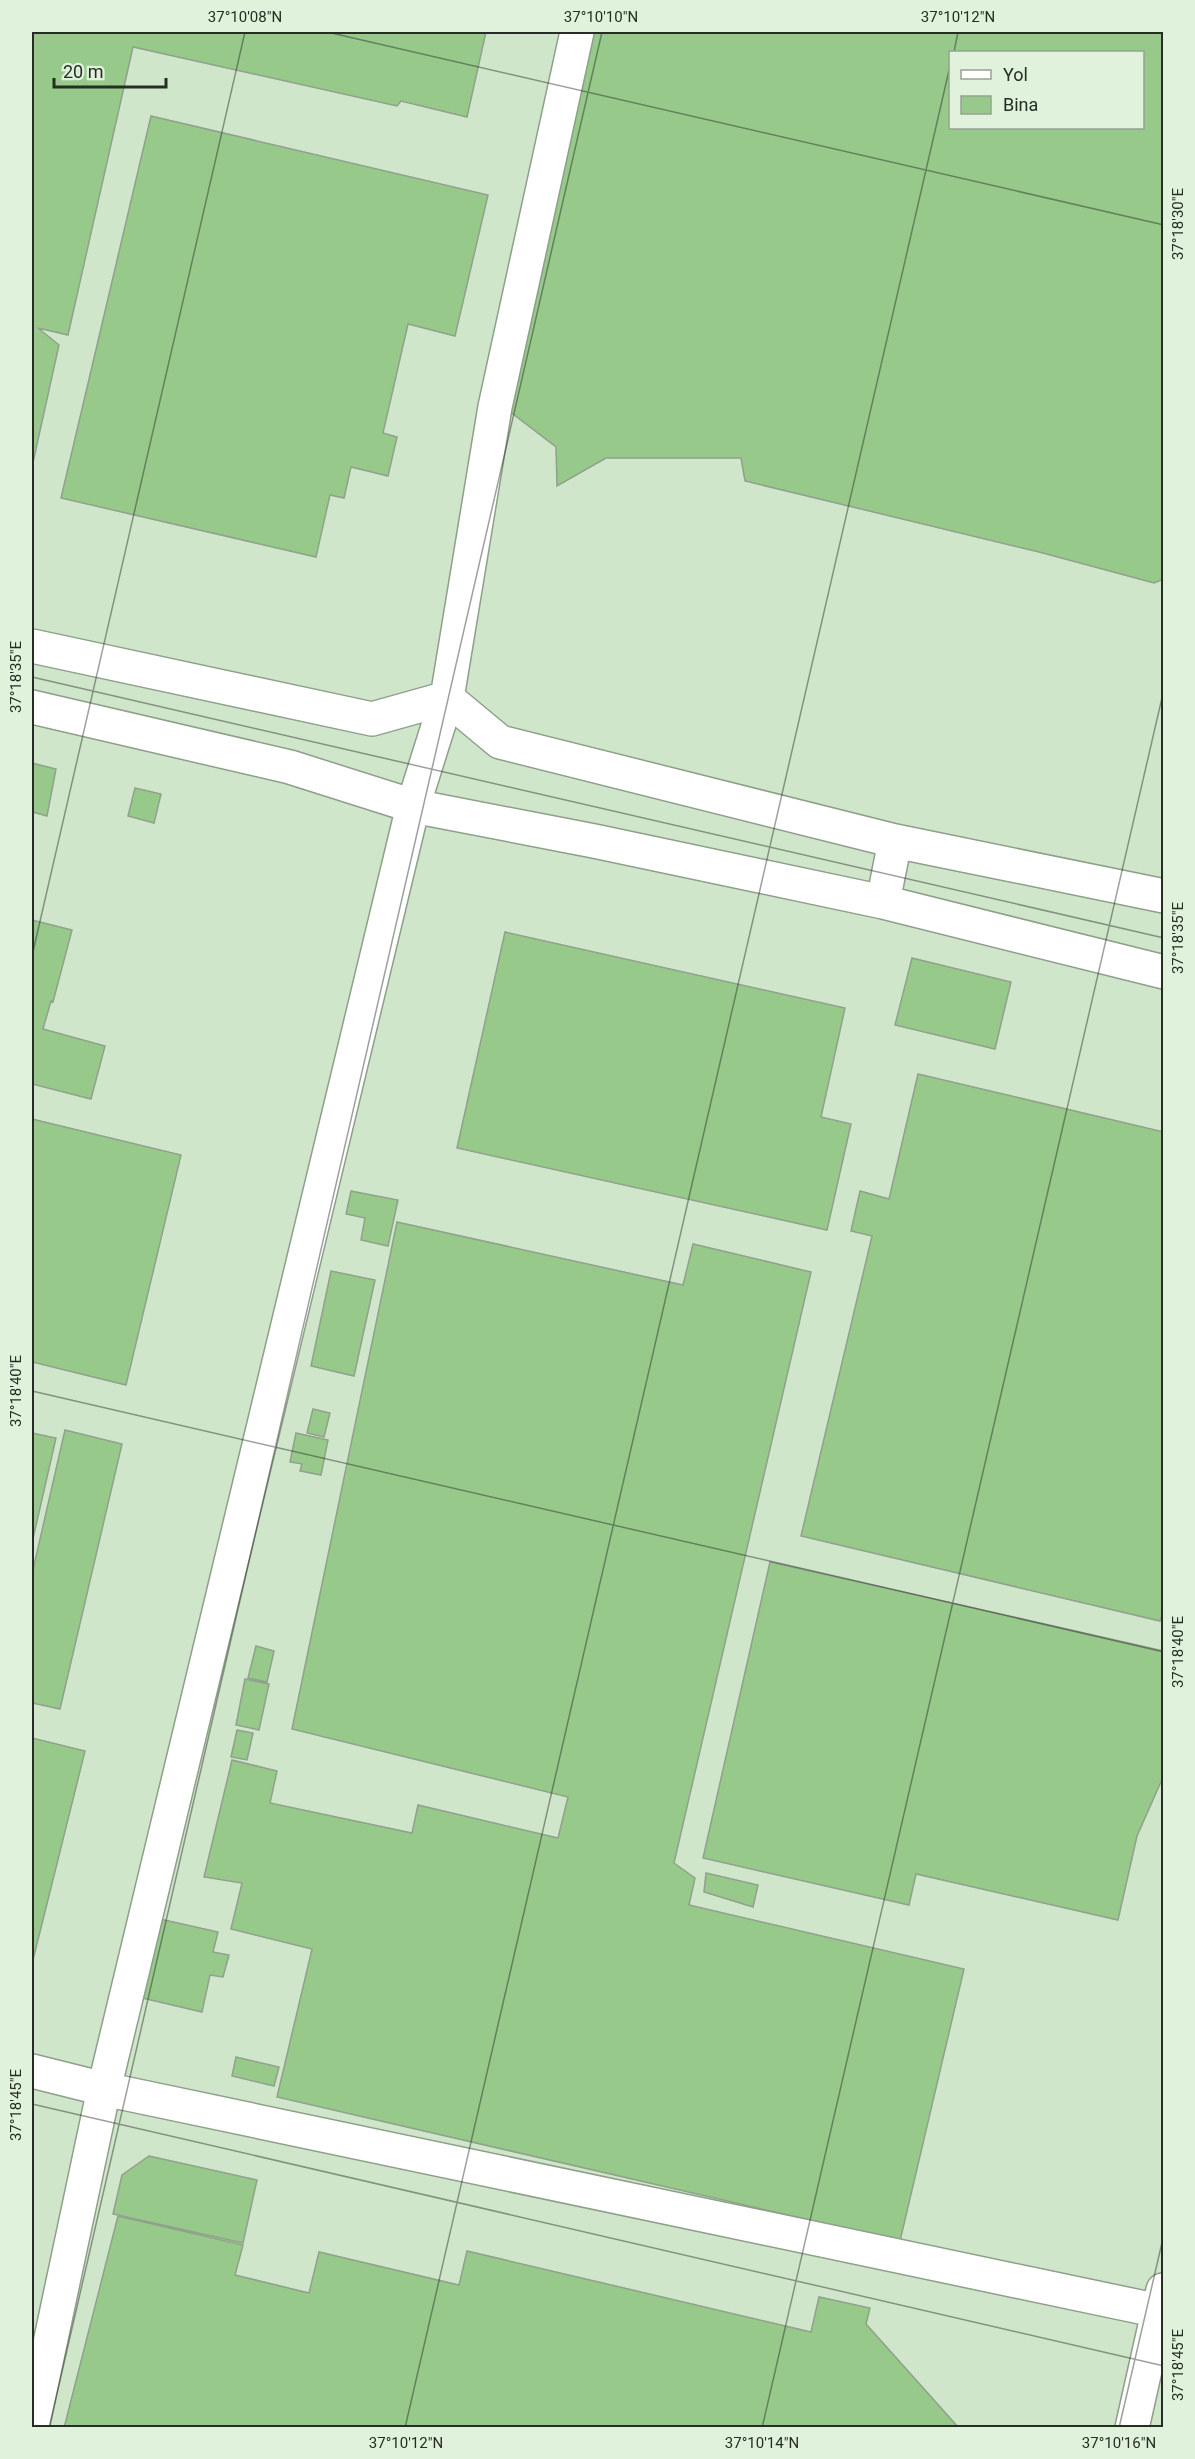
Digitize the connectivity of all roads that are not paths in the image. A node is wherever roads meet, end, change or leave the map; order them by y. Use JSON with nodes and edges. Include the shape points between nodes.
{"nodes":[{"id":1,"x":577,"y":32,"type":"edge"},
{"id":2,"x":32,"y":646,"type":"edge"},
{"id":3,"x":447,"y":698,"type":"junction"},
{"id":4,"x":32,"y":707,"type":"edge"},
{"id":5,"x":413,"y":806,"type":"junction"},
{"id":6,"x":895,"y":841,"type":"junction"},
{"id":7,"x":1164,"y":896,"type":"edge"},
{"id":8,"x":883,"y":902,"type":"junction"},
{"id":9,"x":1164,"y":972,"type":"edge"},
{"id":10,"x":32,"y":2071,"type":"edge"},
{"id":11,"x":104,"y":2090,"type":"junction"},
{"id":12,"x":1162,"y":2304,"type":"edge"},
{"id":13,"x":33,"y":2427,"type":"edge"},
{"id":14,"x":1132,"y":2427,"type":"edge"}],
"edges":[{"from":1,"to":3,"type":"street","via":[[495,407]]},
{"from":2,"to":3,"type":"street","via":[[372,718]]},
{"from":3,"to":5,"type":"street"},
{"from":3,"to":6,"type":"street","via":[[500,742]]},
{"from":4,"to":5,"type":"street","via":[[290,767]]},
{"from":5,"to":8,"type":"street"},
{"from":5,"to":11,"type":"street"},
{"from":6,"to":7,"type":"street"},
{"from":6,"to":8,"type":"street"},
{"from":8,"to":9,"type":"street"},
{"from":10,"to":11,"type":"street"},
{"from":11,"to":12,"type":"street"},
{"from":11,"to":13,"type":"street"},
{"from":12,"to":14,"type":"street"}]}
